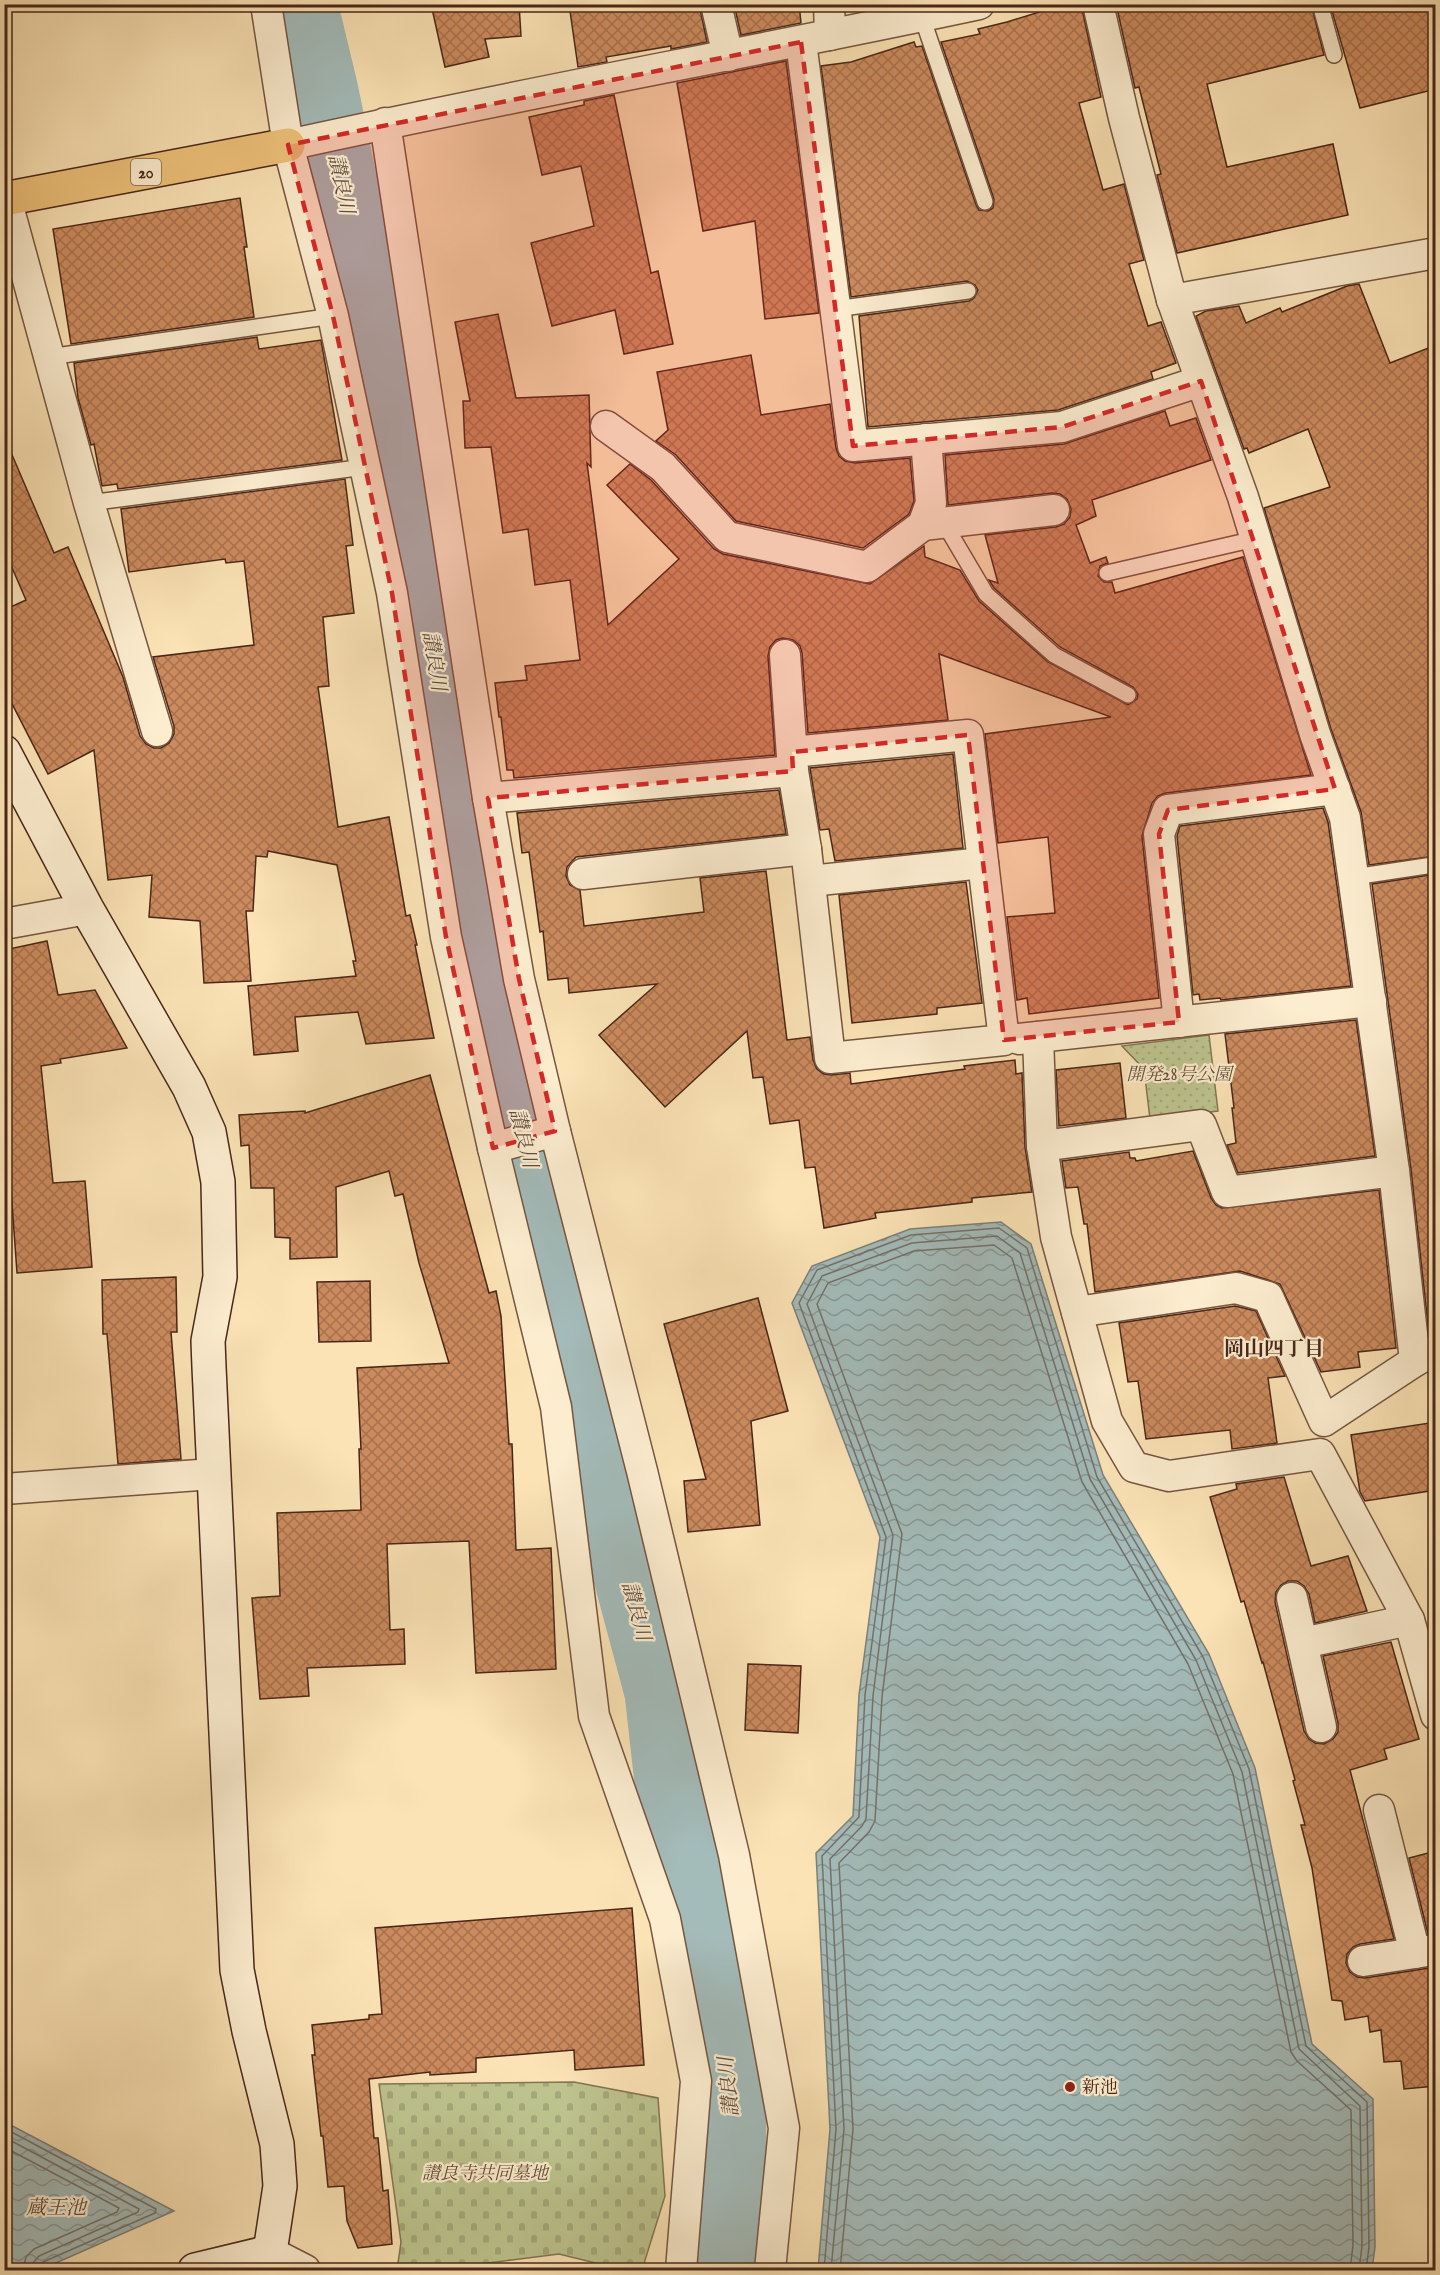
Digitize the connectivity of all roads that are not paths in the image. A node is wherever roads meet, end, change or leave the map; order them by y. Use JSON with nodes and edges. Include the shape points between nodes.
{"nodes":[{"id":1,"x":266,"y":4,"type":"edge"},
{"id":2,"x":716,"y":4,"type":"edge"},
{"id":3,"x":829,"y":4,"type":"edge"},
{"id":4,"x":979,"y":4,"type":"edge"},
{"id":5,"x":1098,"y":4,"type":"edge"},
{"id":6,"x":1320,"y":4,"type":"edge"},
{"id":7,"x":922,"y":16,"type":"junction"},
{"id":8,"x":830,"y":35,"type":"junction"},
{"id":9,"x":801,"y":42,"type":"junction"},
{"id":10,"x":1334,"y":55,"type":"dead end"},
{"id":11,"x":728,"y":56,"type":"junction"},
{"id":12,"x":385,"y":123,"type":"junction"},
{"id":13,"x":288,"y":145,"type":"junction"},
{"id":14,"x":5,"y":199,"type":"edge"},
{"id":15,"x":984,"y":202,"type":"dead end"},
{"id":16,"x":1436,"y":254,"type":"edge"},
{"id":17,"x":968,"y":291,"type":"dead end"},
{"id":18,"x":1172,"y":300,"type":"junction"},
{"id":19,"x":835,"y":309,"type":"junction"},
{"id":20,"x":333,"y":316,"type":"junction"},
{"id":21,"x":49,"y":357,"type":"junction"},
{"id":22,"x":1201,"y":381,"type":"junction"},
{"id":23,"x":606,"y":426,"type":"dead end"},
{"id":24,"x":926,"y":439,"type":"junction"},
{"id":25,"x":365,"y":467,"type":"junction"},
{"id":26,"x":89,"y":503,"type":"junction"},
{"id":27,"x":1054,"y":510,"type":"dead end"},
{"id":28,"x":934,"y":524,"type":"junction"},
{"id":29,"x":1255,"y":539,"type":"junction"},
{"id":30,"x":1107,"y":573,"type":"dead end"},
{"id":31,"x":785,"y":655,"type":"dead end"},
{"id":32,"x":1128,"y":695,"type":"dead end"},
{"id":33,"x":157,"y":731,"type":"dead end"},
{"id":34,"x":4,"y":752,"type":"edge"},
{"id":35,"x":792,"y":761,"type":"junction"},
{"id":36,"x":1335,"y":789,"type":"junction"},
{"id":37,"x":488,"y":798,"type":"junction"},
{"id":38,"x":806,"y":849,"type":"junction"},
{"id":39,"x":983,"y":863,"type":"junction"},
{"id":40,"x":1433,"y":865,"type":"dead end"},
{"id":41,"x":583,"y":874,"type":"dead end"},
{"id":42,"x":1354,"y":878,"type":"junction"},
{"id":43,"x":810,"y":881,"type":"junction"},
{"id":44,"x":87,"y":909,"type":"junction"},
{"id":45,"x":4,"y":924,"type":"edge"},
{"id":46,"x":1371,"y":1000,"type":"junction"},
{"id":47,"x":1179,"y":1022,"type":"junction"},
{"id":48,"x":1038,"y":1037,"type":"junction"},
{"id":49,"x":1004,"y":1040,"type":"junction"},
{"id":50,"x":555,"y":1131,"type":"junction"},
{"id":51,"x":1042,"y":1146,"type":"junction"},
{"id":52,"x":493,"y":1148,"type":"junction"},
{"id":53,"x":1394,"y":1171,"type":"junction"},
{"id":54,"x":1077,"y":1312,"type":"junction"},
{"id":55,"x":1425,"y":1355,"type":"edge"},
{"id":56,"x":1324,"y":1421,"type":"junction"},
{"id":57,"x":1320,"y":1454,"type":"junction"},
{"id":58,"x":213,"y":1474,"type":"junction"},
{"id":59,"x":4,"y":1489,"type":"edge"},
{"id":60,"x":1292,"y":1598,"type":"dead end"},
{"id":61,"x":1409,"y":1620,"type":"junction"},
{"id":62,"x":1303,"y":1643,"type":"junction"},
{"id":63,"x":1436,"y":1715,"type":"edge"},
{"id":64,"x":1321,"y":1726,"type":"dead end"},
{"id":65,"x":1379,"y":1810,"type":"dead end"},
{"id":66,"x":1425,"y":1952,"type":"edge"},
{"id":67,"x":1363,"y":1961,"type":"dead end"},
{"id":68,"x":266,"y":2261,"type":"edge"},
{"id":69,"x":195,"y":2271,"type":"edge"},
{"id":70,"x":305,"y":2271,"type":"edge"},
{"id":71,"x":681,"y":2271,"type":"edge"},
{"id":72,"x":770,"y":2271,"type":"edge"}],
"edges":[{"from":1,"to":13,"type":"street"},
{"from":2,"to":11,"type":"street"},
{"from":3,"to":8,"type":"street"},
{"from":4,"to":7,"type":"street"},
{"from":5,"to":18,"type":"street"},
{"from":6,"to":10,"type":"lane"},
{"from":7,"to":8,"type":"street"},
{"from":7,"to":15,"type":"lane"},
{"from":8,"to":9,"type":"street"},
{"from":9,"to":11,"type":"street"},
{"from":9,"to":19,"type":"street"},
{"from":11,"to":12,"type":"street"},
{"from":12,"to":13,"type":"street"},
{"from":12,"to":37,"type":"street"},
{"from":13,"to":14,"type":"main road","number":"20"},
{"from":13,"to":20,"type":"street"},
{"from":14,"to":21,"type":"street"},
{"from":16,"to":18,"type":"street"},
{"from":17,"to":19,"type":"lane"},
{"from":18,"to":22,"type":"street"},
{"from":19,"to":24,"type":"street","via":[[853,446]]},
{"from":20,"to":21,"type":"lane"},
{"from":20,"to":25,"type":"street"},
{"from":21,"to":26,"type":"street"},
{"from":22,"to":24,"type":"street","via":[[1062,427]]},
{"from":22,"to":29,"type":"street"},
{"from":23,"to":28,"type":"street","via":[[663,467],[727,537],[867,567]]},
{"from":24,"to":28,"type":"street"},
{"from":25,"to":26,"type":"lane"},
{"from":25,"to":52,"type":"street","via":[[392,593],[446,937]]},
{"from":26,"to":33,"type":"street"},
{"from":27,"to":28,"type":"street"},
{"from":28,"to":32,"type":"lane","via":[[986,594],[1054,655]]},
{"from":29,"to":30,"type":"lane"},
{"from":29,"to":36,"type":"street"},
{"from":31,"to":35,"type":"street"},
{"from":34,"to":44,"type":"street"},
{"from":35,"to":37,"type":"street"},
{"from":35,"to":38,"type":"street"},
{"from":35,"to":39,"type":"street","via":[[968,735]]},
{"from":36,"to":42,"type":"street","via":[[1345,818]]},
{"from":36,"to":47,"type":"street","via":[[1168,810],[1159,834]]},
{"from":37,"to":50,"type":"street","via":[[519,980]]},
{"from":38,"to":41,"type":"street"},
{"from":38,"to":43,"type":"street"},
{"from":39,"to":43,"type":"street"},
{"from":39,"to":49,"type":"street"},
{"from":40,"to":42,"type":"lane"},
{"from":42,"to":46,"type":"street"},
{"from":43,"to":49,"type":"street","via":[[830,1058]]},
{"from":44,"to":45,"type":"street"},
{"from":44,"to":58,"type":"street","via":[[189,1086],[209,1132],[218,1182],[220,1277],[208,1341]]},
{"from":46,"to":47,"type":"street"},
{"from":46,"to":53,"type":"street"},
{"from":47,"to":48,"type":"street"},
{"from":48,"to":49,"type":"street"},
{"from":48,"to":51,"type":"street"},
{"from":50,"to":52,"type":"street"},
{"from":50,"to":72,"type":"street","via":[[734,1855],[784,2128]]},
{"from":51,"to":53,"type":"street","via":[[1201,1125],[1227,1192]]},
{"from":51,"to":54,"type":"street","via":[[1056,1237]]},
{"from":52,"to":71,"type":"street","via":[[556,1407],[594,1716],[665,1919],[696,2081]]},
{"from":53,"to":55,"type":"street"},
{"from":54,"to":56,"type":"street","via":[[1236,1288],[1268,1297]]},
{"from":54,"to":57,"type":"street","via":[[1107,1421],[1134,1467],[1169,1476]]},
{"from":55,"to":56,"type":"street"},
{"from":56,"to":57,"type":"street"},
{"from":57,"to":61,"type":"street"},
{"from":58,"to":59,"type":"street"},
{"from":58,"to":68,"type":"street","via":[[237,1970],[277,2144],[280,2186]]},
{"from":60,"to":62,"type":"street"},
{"from":61,"to":62,"type":"street"},
{"from":61,"to":63,"type":"street"},
{"from":62,"to":64,"type":"street"},
{"from":65,"to":66,"type":"street"},
{"from":66,"to":67,"type":"street"},
{"from":68,"to":69,"type":"street"},
{"from":68,"to":70,"type":"street"}]}
